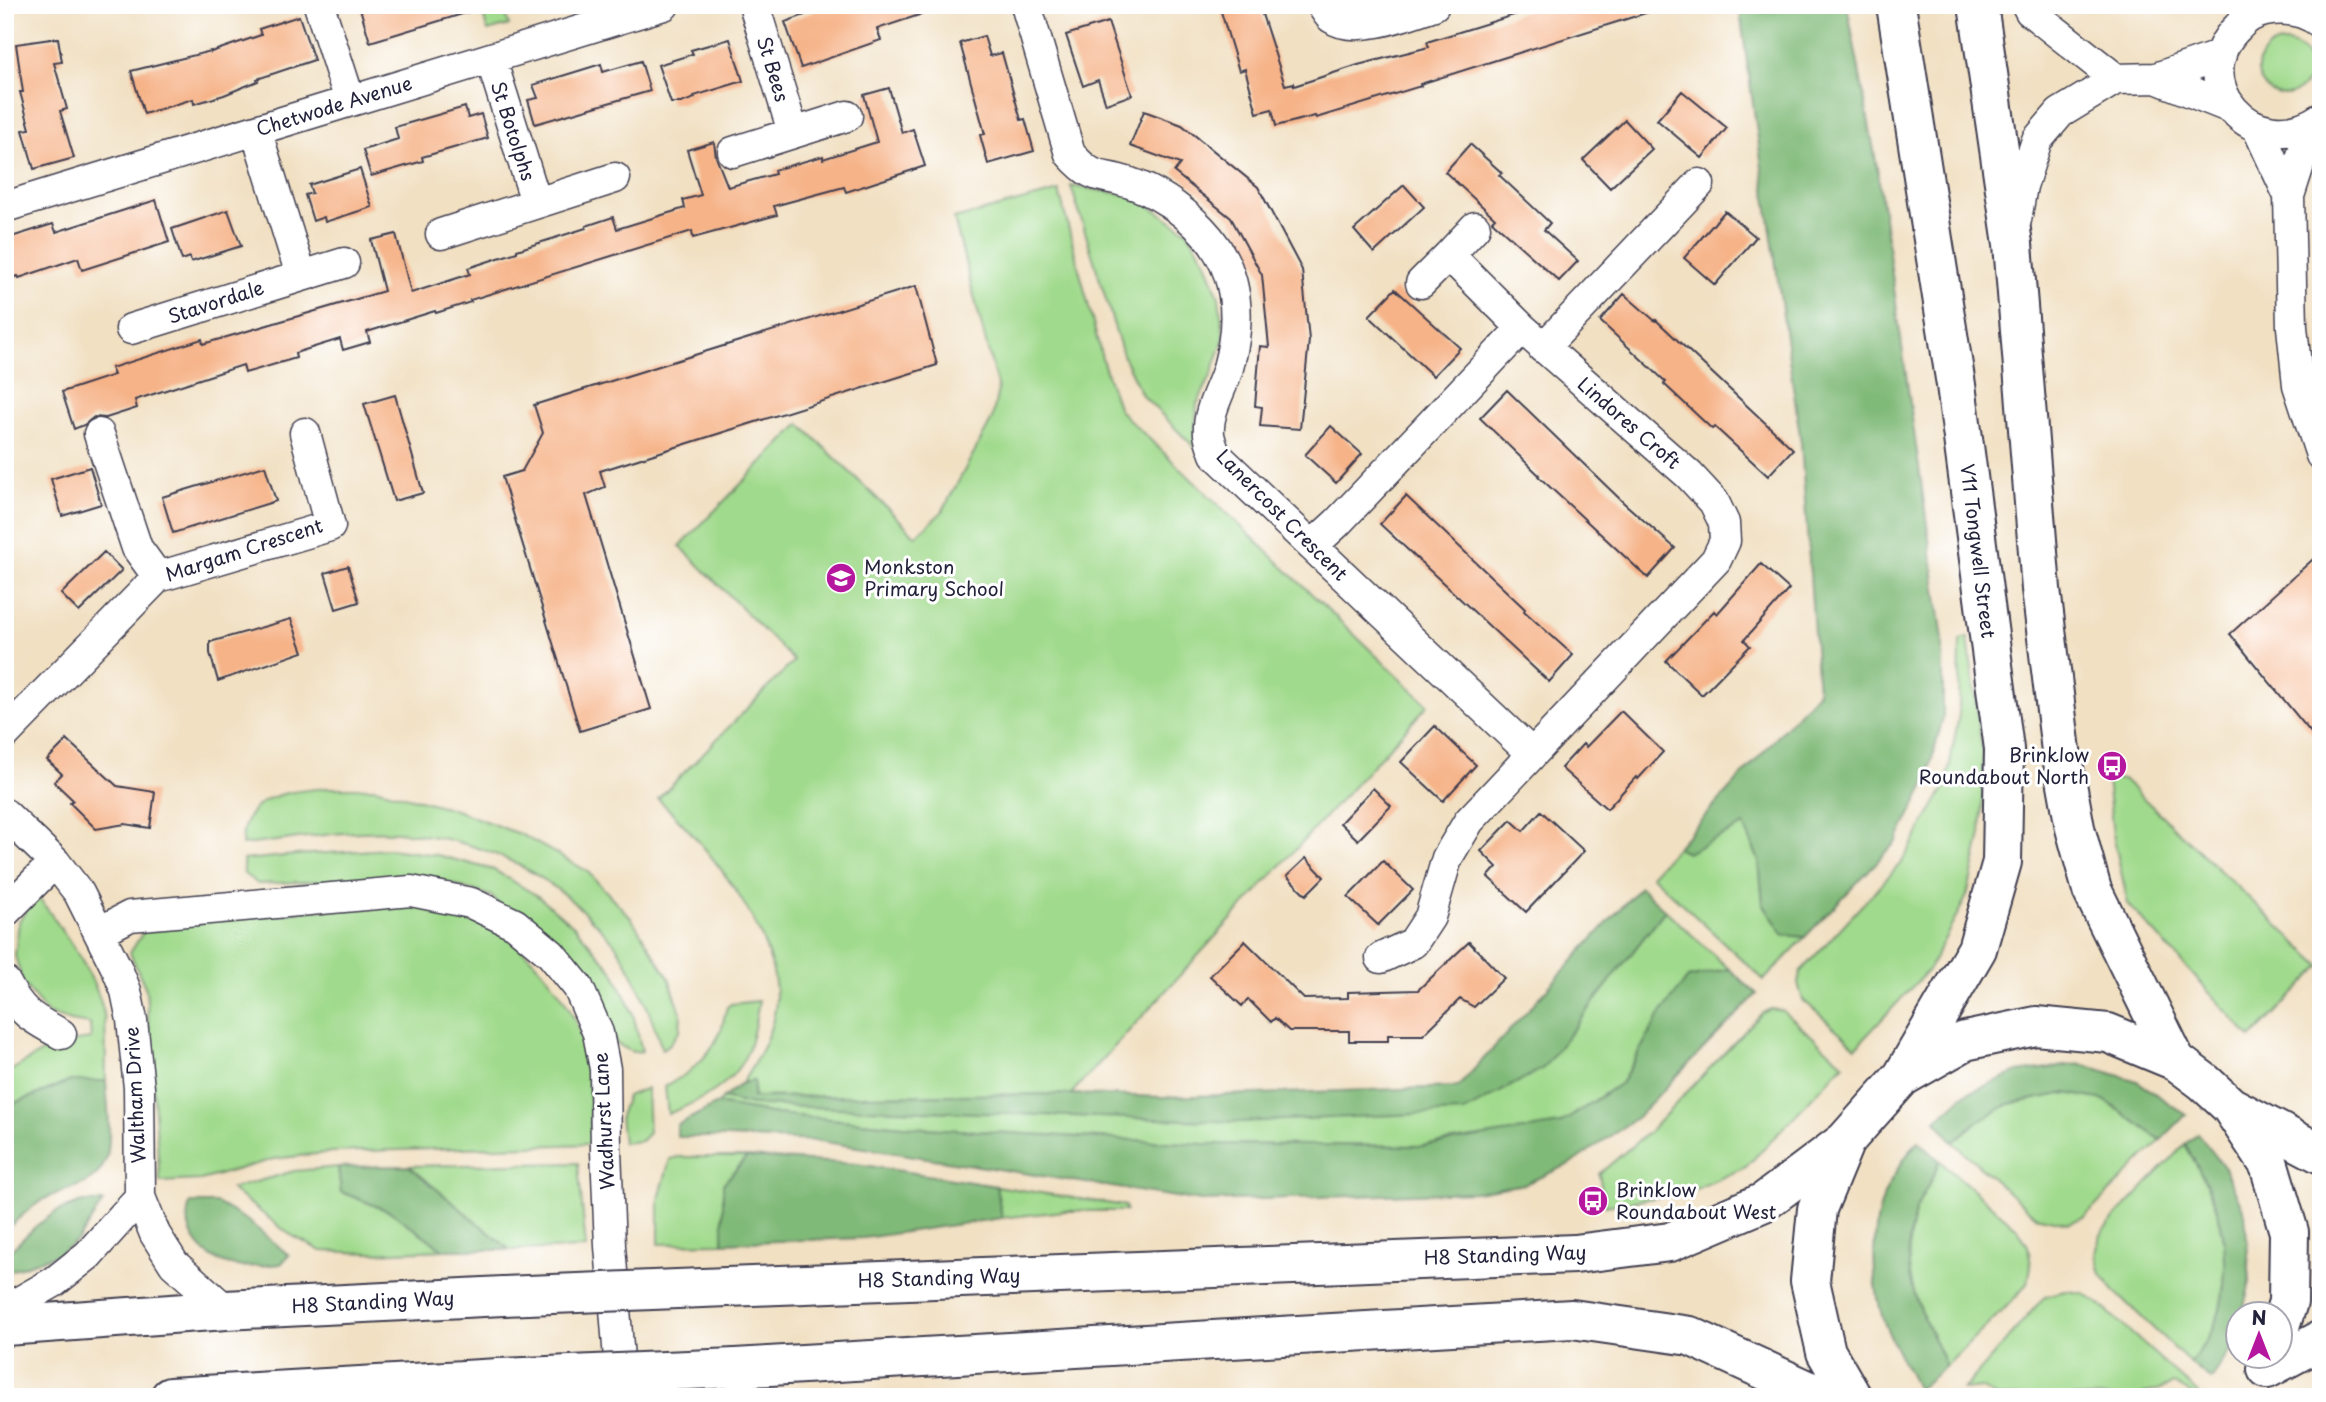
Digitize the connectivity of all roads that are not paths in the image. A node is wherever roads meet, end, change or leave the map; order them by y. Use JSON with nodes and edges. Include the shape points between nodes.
{"nodes":[{"id":1,"x":319,"y":5,"type":"edge"},
{"id":2,"x":664,"y":5,"type":"edge"},
{"id":3,"x":754,"y":5,"type":"edge"},
{"id":4,"x":1026,"y":5,"type":"edge"},
{"id":5,"x":1322,"y":5,"type":"edge"},
{"id":6,"x":1434,"y":5,"type":"edge"},
{"id":7,"x":1896,"y":5,"type":"edge"},
{"id":8,"x":1978,"y":5,"type":"edge"},
{"id":9,"x":2027,"y":5,"type":"edge"},
{"id":10,"x":2313,"y":15,"type":"edge"},
{"id":11,"x":2227,"y":31,"type":"edge"},
{"id":12,"x":491,"y":59,"type":"junction"},
{"id":13,"x":2156,"y":78,"type":"junction"},
{"id":14,"x":2116,"y":79,"type":"junction"},
{"id":15,"x":350,"y":101,"type":"junction"},
{"id":16,"x":2231,"y":108,"type":"junction"},
{"id":17,"x":847,"y":116,"type":"dead end"},
{"id":18,"x":2320,"y":118,"type":"edge"},
{"id":19,"x":2257,"y":127,"type":"junction"},
{"id":20,"x":256,"y":130,"type":"junction"},
{"id":21,"x":793,"y":132,"type":"junction"},
{"id":22,"x":733,"y":152,"type":"dead end"},
{"id":23,"x":615,"y":178,"type":"dead end"},
{"id":24,"x":1699,"y":184,"type":"dead end"},
{"id":25,"x":2289,"y":196,"type":"junction"},
{"id":26,"x":536,"y":202,"type":"junction"},
{"id":27,"x":5,"y":208,"type":"edge"},
{"id":28,"x":1475,"y":227,"type":"dead end"},
{"id":29,"x":442,"y":233,"type":"dead end"},
{"id":30,"x":2013,"y":244,"type":"junction"},
{"id":31,"x":1449,"y":255,"type":"junction"},
{"id":32,"x":344,"y":263,"type":"dead end"},
{"id":33,"x":301,"y":275,"type":"junction"},
{"id":34,"x":1421,"y":282,"type":"dead end"},
{"id":35,"x":131,"y":329,"type":"dead end"},
{"id":36,"x":1533,"y":338,"type":"junction"},
{"id":37,"x":304,"y":433,"type":"dead end"},
{"id":38,"x":99,"y":434,"type":"dead end"},
{"id":39,"x":2321,"y":454,"type":"edge"},
{"id":40,"x":1312,"y":546,"type":"junction"},
{"id":41,"x":158,"y":578,"type":"junction"},
{"id":42,"x":5,"y":734,"type":"edge"},
{"id":43,"x":1532,"y":754,"type":"junction"},
{"id":44,"x":5,"y":814,"type":"edge"},
{"id":45,"x":55,"y":862,"type":"junction"},
{"id":46,"x":5,"y":912,"type":"edge"},
{"id":47,"x":99,"y":932,"type":"junction"},
{"id":48,"x":1381,"y":958,"type":"dead end"},
{"id":49,"x":5,"y":982,"type":"edge"},
{"id":50,"x":61,"y":1034,"type":"dead end"},
{"id":51,"x":2176,"y":1061,"type":"junction"},
{"id":52,"x":1902,"y":1077,"type":"junction"},
{"id":53,"x":2230,"y":1106,"type":"junction"},
{"id":54,"x":1847,"y":1137,"type":"junction"},
{"id":55,"x":2321,"y":1154,"type":"edge"},
{"id":56,"x":140,"y":1198,"type":"junction"},
{"id":57,"x":2288,"y":1300,"type":"edge"},
{"id":58,"x":5,"y":1310,"type":"edge"},
{"id":59,"x":226,"y":1310,"type":"junction"},
{"id":60,"x":5,"y":1326,"type":"edge"},
{"id":61,"x":2321,"y":1340,"type":"edge"},
{"id":62,"x":2264,"y":1374,"type":"edge"},
{"id":63,"x":170,"y":1397,"type":"edge"},
{"id":64,"x":622,"y":1397,"type":"edge"},
{"id":65,"x":1823,"y":1397,"type":"edge"},
{"id":66,"x":1852,"y":1397,"type":"edge"}],
"edges":[{"from":1,"to":15,"type":"street"},
{"from":2,"to":12,"type":"street","name":"Chetwode Avenue"},
{"from":3,"to":21,"type":"street","name":"St Bees"},
{"from":4,"to":40,"type":"street","name":"Lanercost Crescent","via":[[1070,154],[1085,171],[1128,182],[1184,212],[1225,260],[1236,295],[1234,334],[1209,433],[1215,454]]},
{"from":5,"to":6,"type":"street","via":[[1333,19],[1354,25]]},
{"from":7,"to":52,"type":"highway","name":"V11 Tongwell Street","via":[[1956,385],[2004,749],[2002,862],[1977,949]]},
{"from":8,"to":30,"type":"highway"},
{"from":9,"to":14,"type":"street"},
{"from":10,"to":11,"type":"street","via":[[2277,8],[2259,12]]},
{"from":11,"to":13,"type":"street"},
{"from":11,"to":16,"type":"street","via":[[2219,74]]},
{"from":12,"to":15,"type":"street","name":"Chetwode Avenue"},
{"from":12,"to":26,"type":"street","name":"St Botolphs"},
{"from":13,"to":14,"type":"street"},
{"from":13,"to":16,"type":"street"},
{"from":14,"to":30,"type":"street","via":[[2060,113],[2037,140],[2022,186]]},
{"from":15,"to":20,"type":"street","name":"Chetwode Avenue"},
{"from":16,"to":19,"type":"street"},
{"from":17,"to":21,"type":"street"},
{"from":18,"to":19,"type":"street","via":[[2290,132]]},
{"from":18,"to":25,"type":"street","via":[[2306,143]]},
{"from":19,"to":25,"type":"street"},
{"from":20,"to":27,"type":"street","name":"Chetwode Avenue"},
{"from":20,"to":33,"type":"street"},
{"from":21,"to":22,"type":"street"},
{"from":23,"to":26,"type":"street","name":"St Botolphs"},
{"from":24,"to":36,"type":"street"},
{"from":25,"to":39,"type":"street","via":[[2298,385]]},
{"from":26,"to":29,"type":"street","name":"St Botolphs"},
{"from":28,"to":31,"type":"street"},
{"from":30,"to":51,"type":"highway","via":[[2041,589],[2075,828],[2092,890]]},
{"from":31,"to":34,"type":"street"},
{"from":31,"to":36,"type":"street","name":"Lindores Croft"},
{"from":32,"to":33,"type":"street","name":"Stavordale"},
{"from":33,"to":35,"type":"street","name":"Stavordale"},
{"from":36,"to":40,"type":"street","via":[[1454,401]]},
{"from":36,"to":43,"type":"street","name":"Lindores Croft","via":[[1689,475],[1714,502],[1724,523],[1725,541],[1716,560]]},
{"from":37,"to":41,"type":"street","name":"Margam Crescent","via":[[330,526]]},
{"from":38,"to":41,"type":"street","via":[[137,548]]},
{"from":40,"to":43,"type":"street","name":"Lanercost Crescent"},
{"from":41,"to":42,"type":"street","name":"Margam Crescent"},
{"from":43,"to":48,"type":"street","name":"Lindores Croft","via":[[1469,821],[1447,858],[1430,917],[1413,943]]},
{"from":44,"to":45,"type":"street","name":"Waltham Drive"},
{"from":45,"to":46,"type":"street"},
{"from":45,"to":47,"type":"street","name":"Waltham Drive","via":[[79,893]]},
{"from":47,"to":56,"type":"street","name":"Waltham Drive","via":[[126,991],[132,1020],[139,1088]]},
{"from":47,"to":64,"type":"street","name":"Wadhurst Lane","via":[[130,916],[411,891],[471,903],[515,924],[551,954],[578,988],[598,1033],[605,1069],[610,1247]]},
{"from":49,"to":50,"type":"street","via":[[31,1018]]},
{"from":51,"to":52,"type":"highway","via":[[2108,1033],[2036,1026],[1965,1041]]},
{"from":51,"to":53,"type":"highway"},
{"from":52,"to":54,"type":"highway"},
{"from":53,"to":55,"type":"highway"},
{"from":53,"to":57,"type":"highway","via":[[2269,1165],[2289,1232]]},
{"from":54,"to":59,"type":"highway","name":"H8 Standing Way","bridge":true,"via":[[1763,1202],[1670,1242],[1575,1254]]},
{"from":54,"to":66,"type":"highway","via":[[1816,1209],[1810,1281],[1826,1352]]},
{"from":56,"to":58,"type":"street","via":[[88,1255],[54,1282]]},
{"from":56,"to":59,"type":"street","via":[[174,1264]]},
{"from":59,"to":60,"type":"highway","name":"H8 Standing Way"},
{"from":61,"to":62,"type":"highway"},
{"from":63,"to":65,"type":"highway","bridge":true,"via":[[1572,1319],[1690,1336]]}]}
